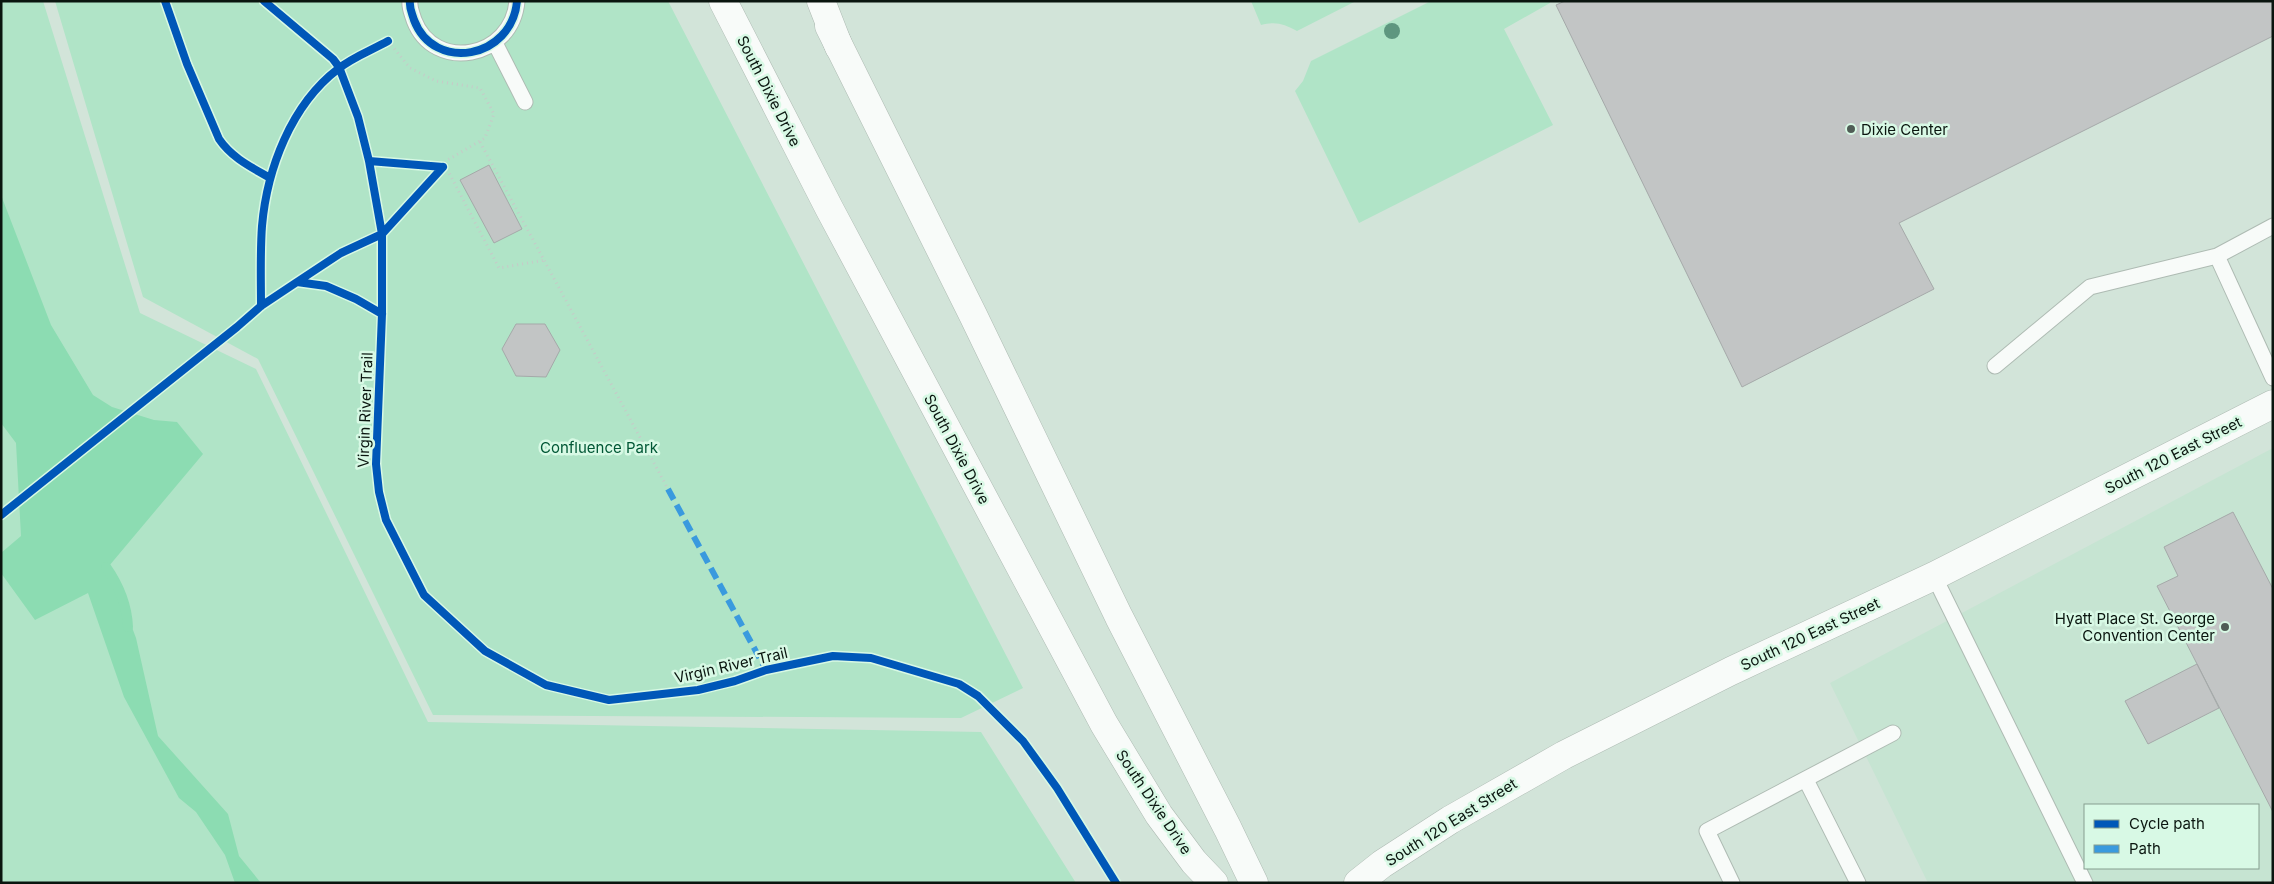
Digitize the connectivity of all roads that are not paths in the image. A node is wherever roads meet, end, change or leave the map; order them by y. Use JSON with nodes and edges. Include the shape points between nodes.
{"nodes":[{"id":1,"x":410,"y":1,"type":"edge"},
{"id":2,"x":517,"y":1,"type":"edge"},
{"id":3,"x":723,"y":1,"type":"edge"},
{"id":4,"x":816,"y":1,"type":"edge"},
{"id":5,"x":821,"y":1,"type":"edge"},
{"id":6,"x":495,"y":43,"type":"junction"},
{"id":7,"x":839,"y":47,"type":"junction"},
{"id":8,"x":525,"y":102,"type":"dead end"},
{"id":9,"x":2273,"y":226,"type":"edge"},
{"id":10,"x":2218,"y":256,"type":"junction"},
{"id":11,"x":1995,"y":366,"type":"dead end"},
{"id":12,"x":2273,"y":378,"type":"edge"},
{"id":13,"x":2273,"y":404,"type":"edge"},
{"id":14,"x":1934,"y":576,"type":"junction"},
{"id":15,"x":1893,"y":733,"type":"dead end"},
{"id":16,"x":1806,"y":780,"type":"junction"},
{"id":17,"x":1214,"y":883,"type":"edge"},
{"id":18,"x":1254,"y":883,"type":"edge"},
{"id":19,"x":1358,"y":883,"type":"edge"},
{"id":20,"x":1732,"y":883,"type":"edge"},
{"id":21,"x":1858,"y":883,"type":"edge"},
{"id":22,"x":2085,"y":883,"type":"edge"}],
"edges":[{"from":1,"to":6,"type":"lane","via":[[417,26],[428,40],[444,49],[478,52]]},
{"from":2,"to":6,"type":"lane","via":[[508,29]]},
{"from":3,"to":17,"type":"main road","name":"South Dixie Drive","via":[[834,217],[1114,740],[1159,815]]},
{"from":4,"to":7,"type":"main road"},
{"from":5,"to":7,"type":"main road"},
{"from":6,"to":8,"type":"lane"},
{"from":7,"to":18,"type":"main road"},
{"from":9,"to":10,"type":"lane"},
{"from":10,"to":11,"type":"lane","via":[[2090,287]]},
{"from":10,"to":12,"type":"lane"},
{"from":13,"to":14,"type":"main road","name":"South 120 East Street"},
{"from":14,"to":19,"type":"main road","name":"South 120 East Street","via":[[1730,671],[1564,755],[1450,820]]},
{"from":14,"to":22,"type":"lane"},
{"from":15,"to":16,"type":"lane"},
{"from":16,"to":20,"type":"lane","via":[[1707,831]]},
{"from":16,"to":21,"type":"lane"}]}
